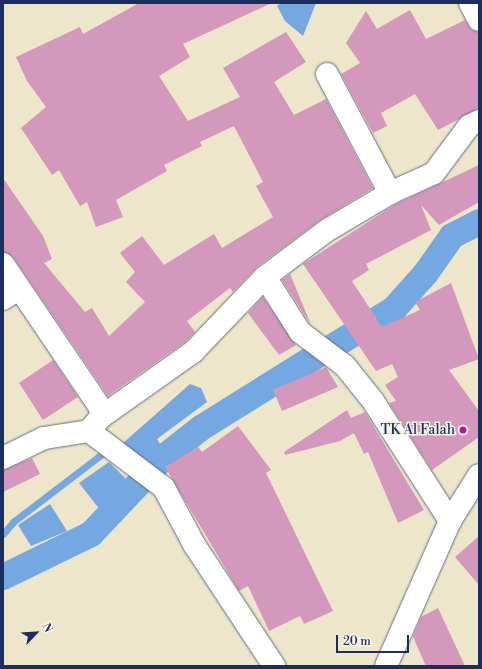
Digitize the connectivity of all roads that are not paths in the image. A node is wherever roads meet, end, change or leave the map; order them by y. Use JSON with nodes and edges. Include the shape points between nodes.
{"nodes":[{"id":1,"x":470,"y":3,"type":"edge"},
{"id":2,"x":479,"y":20,"type":"edge"},
{"id":3,"x":327,"y":74,"type":"dead end"},
{"id":4,"x":479,"y":121,"type":"edge"},
{"id":5,"x":390,"y":193,"type":"junction"},
{"id":6,"x":3,"y":264,"type":"edge"},
{"id":7,"x":265,"y":277,"type":"junction"},
{"id":8,"x":11,"y":294,"type":"edge"},
{"id":9,"x":95,"y":424,"type":"junction"},
{"id":10,"x":3,"y":458,"type":"edge"},
{"id":11,"x":479,"y":475,"type":"edge"},
{"id":12,"x":450,"y":522,"type":"junction"},
{"id":13,"x":274,"y":666,"type":"edge"},
{"id":14,"x":386,"y":666,"type":"edge"}],
"edges":[{"from":1,"to":2,"type":"street"},
{"from":3,"to":5,"type":"street"},
{"from":4,"to":5,"type":"street","via":[[469,126],[434,173]]},
{"from":5,"to":7,"type":"street","via":[[326,231]]},
{"from":6,"to":8,"type":"street"},
{"from":7,"to":9,"type":"street","via":[[193,352]]},
{"from":7,"to":12,"type":"street","via":[[300,332],[345,366],[373,401]]},
{"from":8,"to":9,"type":"street","via":[[100,407]]},
{"from":9,"to":10,"type":"street","via":[[44,438]]},
{"from":9,"to":13,"type":"street","via":[[134,464],[152,477],[177,506],[195,546]]},
{"from":11,"to":12,"type":"street"},
{"from":12,"to":14,"type":"street"}]}
